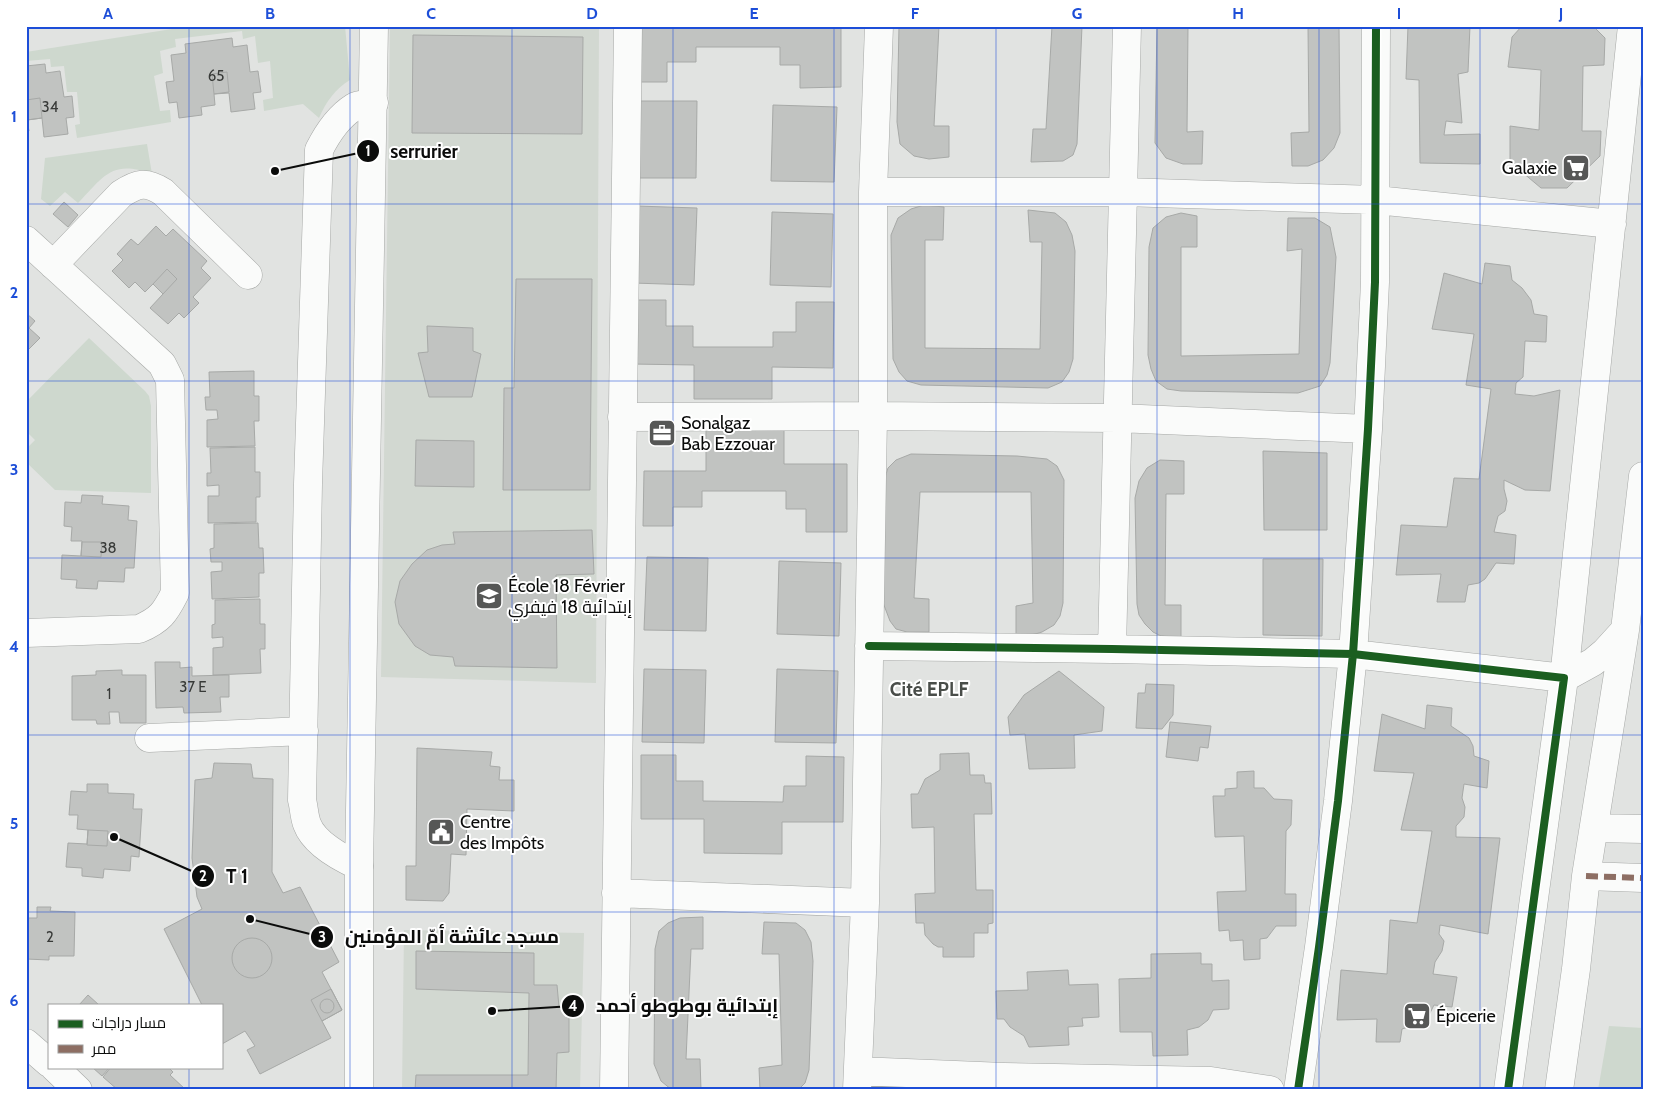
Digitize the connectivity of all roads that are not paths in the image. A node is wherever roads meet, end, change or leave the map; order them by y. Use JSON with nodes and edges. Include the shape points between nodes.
{"nodes":[{"id":1,"x":374,"y":26,"type":"edge"},
{"id":2,"x":628,"y":26,"type":"edge"},
{"id":3,"x":879,"y":26,"type":"edge"},
{"id":4,"x":1127,"y":26,"type":"edge"},
{"id":5,"x":1376,"y":26,"type":"edge"},
{"id":6,"x":1632,"y":26,"type":"edge"},
{"id":7,"x":374,"y":103,"type":"junction"},
{"id":8,"x":873,"y":192,"type":"junction"},
{"id":9,"x":1123,"y":192,"type":"junction"},
{"id":10,"x":1376,"y":200,"type":"junction"},
{"id":11,"x":1612,"y":224,"type":"junction"},
{"id":12,"x":26,"y":240,"type":"edge"},
{"id":13,"x":53,"y":265,"type":"junction"},
{"id":14,"x":248,"y":275,"type":"dead end"},
{"id":15,"x":873,"y":416,"type":"junction"},
{"id":16,"x":622,"y":417,"type":"junction"},
{"id":17,"x":1118,"y":418,"type":"junction"},
{"id":18,"x":1368,"y":430,"type":"junction"},
{"id":19,"x":1643,"y":476,"type":"edge"},
{"id":20,"x":1625,"y":630,"type":"junction"},
{"id":21,"x":26,"y":633,"type":"edge"},
{"id":22,"x":869,"y":646,"type":"junction"},
{"id":23,"x":1112,"y":648,"type":"junction"},
{"id":24,"x":1353,"y":654,"type":"junction"},
{"id":25,"x":1564,"y":678,"type":"junction"},
{"id":26,"x":304,"y":731,"type":"junction"},
{"id":27,"x":149,"y":738,"type":"dead end"},
{"id":28,"x":1594,"y":828,"type":"junction"},
{"id":29,"x":1643,"y":829,"type":"edge"},
{"id":30,"x":359,"y":866,"type":"junction"},
{"id":31,"x":1586,"y":876,"type":"junction"},
{"id":32,"x":1643,"y":878,"type":"edge"},
{"id":33,"x":616,"y":893,"type":"junction"},
{"id":34,"x":865,"y":903,"type":"junction"},
{"id":35,"x":26,"y":1043,"type":"edge"},
{"id":36,"x":48,"y":1062,"type":"edge"},
{"id":37,"x":55,"y":1068,"type":"edge"},
{"id":38,"x":858,"y":1081,"type":"edge"},
{"id":39,"x":78,"y":1090,"type":"edge"},
{"id":40,"x":359,"y":1090,"type":"edge"},
{"id":41,"x":614,"y":1090,"type":"edge"},
{"id":42,"x":1270,"y":1090,"type":"edge"},
{"id":43,"x":1298,"y":1090,"type":"edge"},
{"id":44,"x":1508,"y":1090,"type":"edge"},
{"id":45,"x":1560,"y":1090,"type":"edge"}],
"edges":[{"from":1,"to":7,"type":"street"},
{"from":2,"to":16,"type":"street"},
{"from":3,"to":8,"type":"street"},
{"from":4,"to":9,"type":"street"},
{"from":5,"to":10,"type":"street"},
{"from":6,"to":11,"type":"street"},
{"from":7,"to":26,"type":"street","via":[[355,106],[326,135],[319,150]]},
{"from":7,"to":30,"type":"street"},
{"from":8,"to":9,"type":"street"},
{"from":8,"to":15,"type":"street"},
{"from":9,"to":10,"type":"street"},
{"from":9,"to":17,"type":"street"},
{"from":10,"to":11,"type":"street"},
{"from":10,"to":18,"type":"street"},
{"from":11,"to":25,"type":"street"},
{"from":12,"to":13,"type":"street"},
{"from":13,"to":14,"type":"street","via":[[121,194],[144,184],[163,192]]},
{"from":13,"to":21,"type":"street","via":[[162,364],[170,380],[175,593],[155,622],[139,629]]},
{"from":15,"to":16,"type":"street"},
{"from":15,"to":17,"type":"street"},
{"from":15,"to":22,"type":"street"},
{"from":16,"to":33,"type":"street"},
{"from":17,"to":18,"type":"street"},
{"from":17,"to":23,"type":"street"},
{"from":18,"to":24,"type":"street"},
{"from":19,"to":20,"type":"street"},
{"from":20,"to":25,"type":"street","via":[[1593,662]]},
{"from":20,"to":28,"type":"street"},
{"from":22,"to":23,"type":"street"},
{"from":22,"to":34,"type":"street"},
{"from":23,"to":24,"type":"street"},
{"from":24,"to":25,"type":"street"},
{"from":24,"to":43,"type":"street","via":[[1329,869]]},
{"from":25,"to":44,"type":"street"},
{"from":26,"to":27,"type":"street"},
{"from":26,"to":30,"type":"street","via":[[302,800],[307,825],[320,842]]},
{"from":28,"to":29,"type":"street"},
{"from":28,"to":31,"type":"street"},
{"from":30,"to":40,"type":"street"},
{"from":31,"to":32,"type":"street"},
{"from":31,"to":45,"type":"street"},
{"from":33,"to":34,"type":"street"},
{"from":33,"to":41,"type":"street"},
{"from":34,"to":38,"type":"street"},
{"from":35,"to":36,"type":"street"},
{"from":37,"to":39,"type":"street"},
{"from":38,"to":42,"type":"street","via":[[1004,1077],[1211,1081]]}]}
